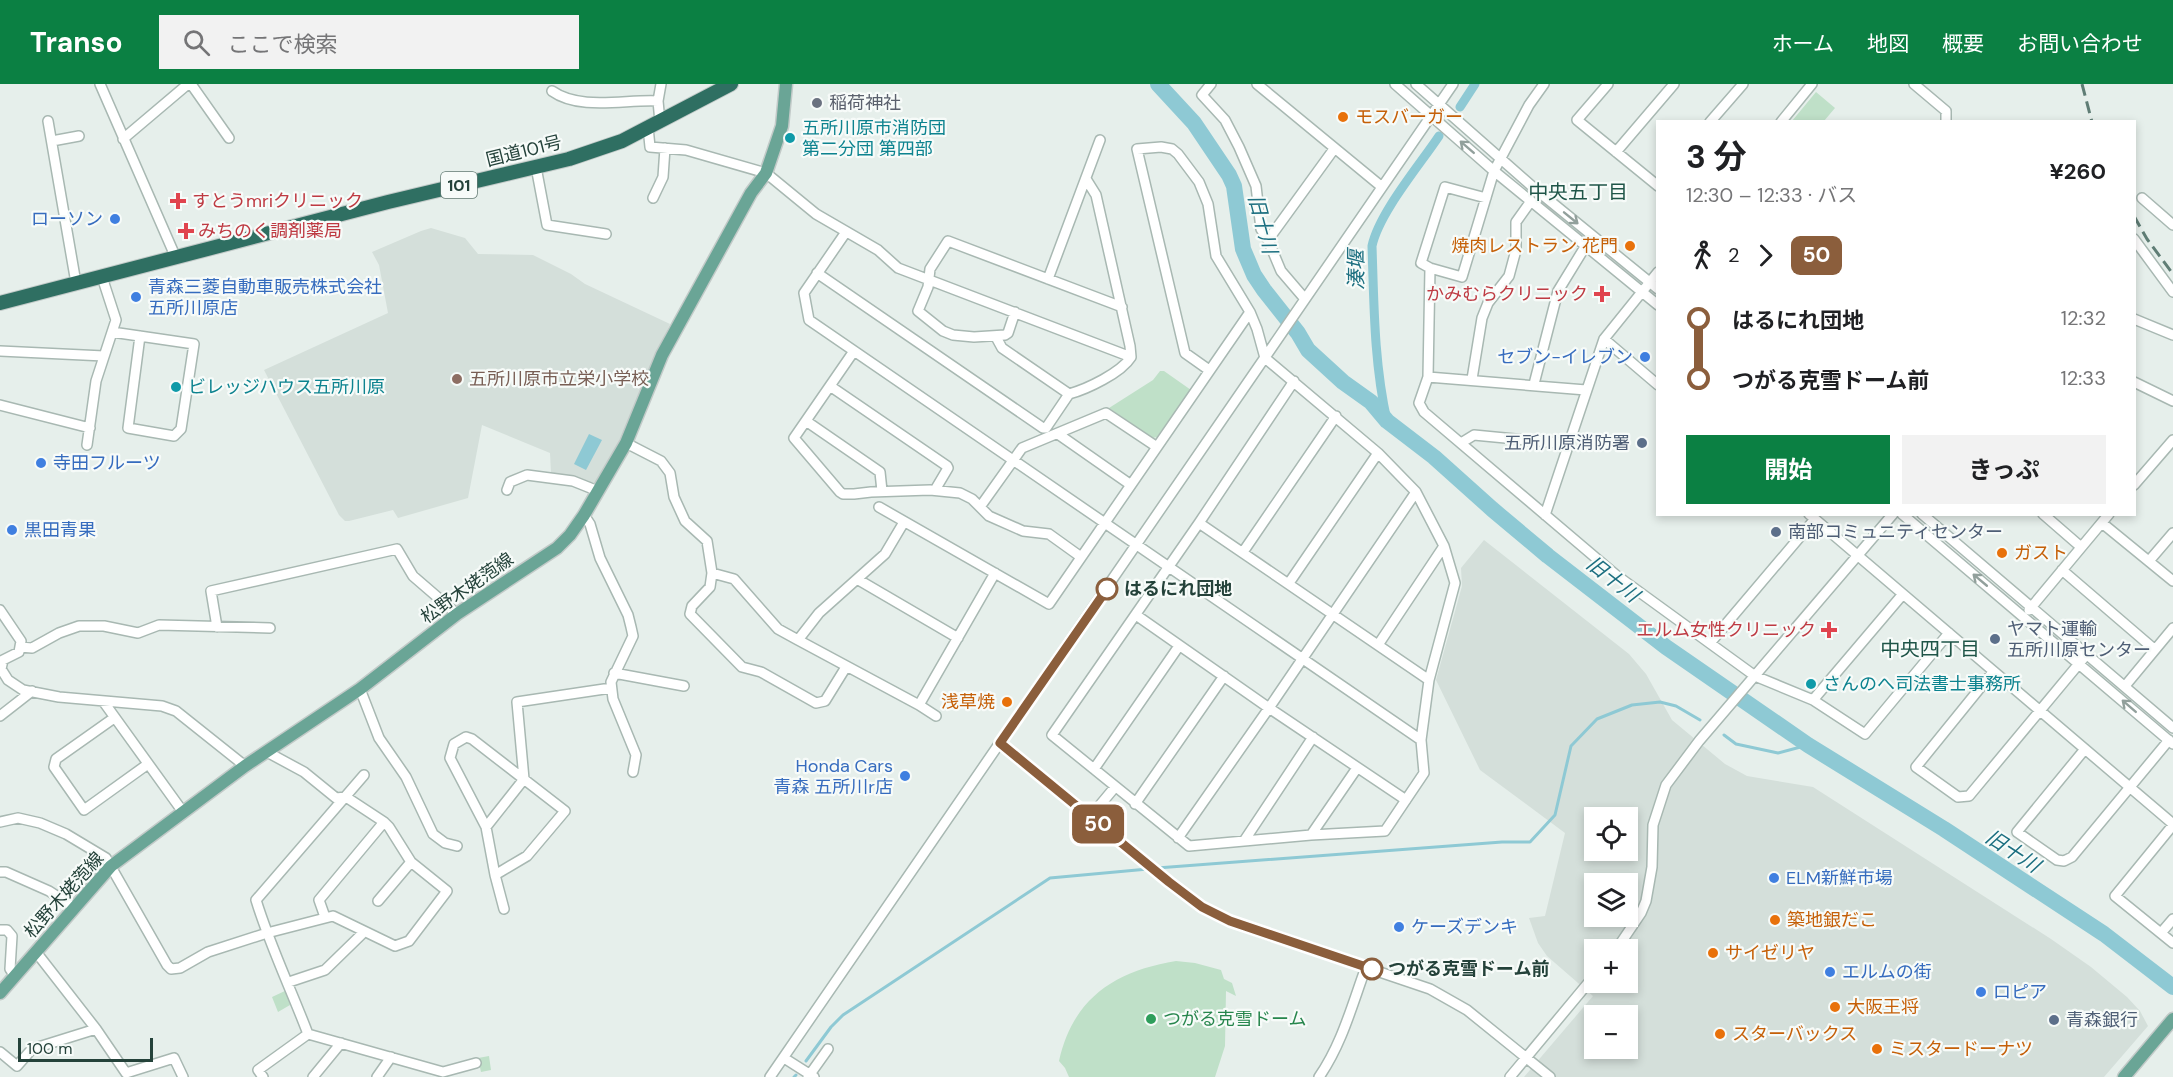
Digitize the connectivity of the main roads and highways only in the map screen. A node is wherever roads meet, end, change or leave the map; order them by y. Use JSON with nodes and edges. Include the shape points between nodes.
{"nodes":[{"id":1,"x":731,"y":84,"type":"edge"},
{"id":2,"x":786,"y":84,"type":"edge"},
{"id":3,"x":0,"y":303,"type":"edge"},
{"id":4,"x":1,"y":989,"type":"edge"},
{"id":5,"x":2171,"y":1025,"type":"edge"},
{"id":6,"x":2124,"y":1077,"type":"edge"}],
"edges":[{"from":1,"to":3,"type":"highway","name":"国道101号","number":"101","via":[[622,141],[569,159]]},
{"from":2,"to":4,"type":"main road","name":"松野木姥萢線","via":[[782,126],[766,172],[662,355],[626,443],[570,535],[111,866]]},
{"from":5,"to":6,"type":"main road"}]}
